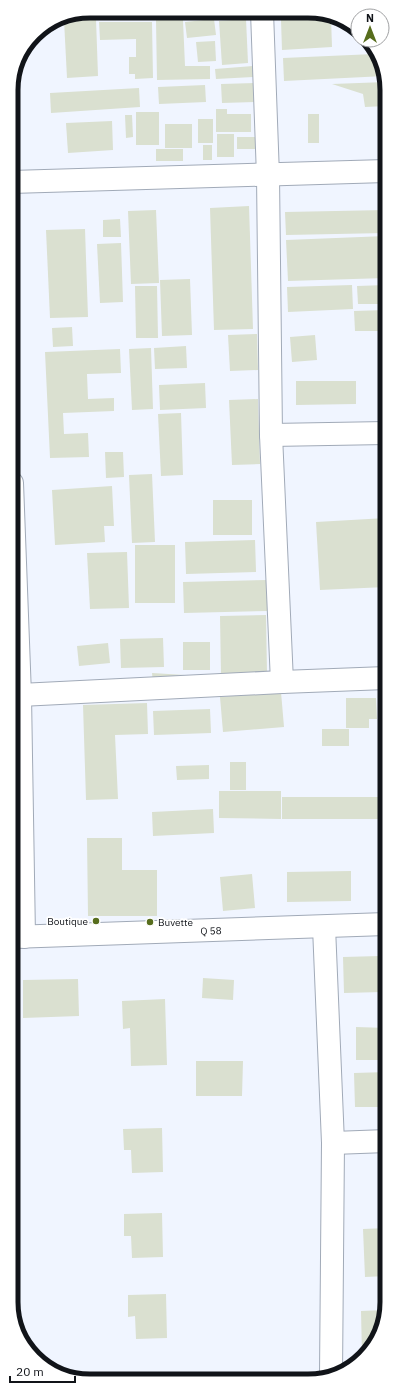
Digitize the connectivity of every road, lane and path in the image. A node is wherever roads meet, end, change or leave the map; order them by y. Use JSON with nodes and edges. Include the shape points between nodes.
{"nodes":[{"id":1,"x":262,"y":18,"type":"edge"},
{"id":2,"x":380,"y":171,"type":"edge"},
{"id":3,"x":268,"y":176,"type":"junction"},
{"id":4,"x":18,"y":182,"type":"edge"},
{"id":5,"x":380,"y":433,"type":"edge"},
{"id":6,"x":271,"y":435,"type":"junction"},
{"id":7,"x":18,"y":642,"type":"edge"},
{"id":8,"x":380,"y":678,"type":"edge"},
{"id":9,"x":282,"y":682,"type":"junction"},
{"id":10,"x":20,"y":695,"type":"junction"},
{"id":11,"x":380,"y":924,"type":"edge"},
{"id":12,"x":324,"y":927,"type":"junction"},
{"id":13,"x":18,"y":937,"type":"edge"},
{"id":14,"x":380,"y":1141,"type":"edge"},
{"id":15,"x":333,"y":1143,"type":"junction"},
{"id":16,"x":333,"y":1369,"type":"edge"}],
"edges":[{"from":1,"to":3,"type":"street"},
{"from":2,"to":3,"type":"street"},
{"from":3,"to":4,"type":"street"},
{"from":3,"to":6,"type":"street"},
{"from":5,"to":6,"type":"street"},
{"from":6,"to":9,"type":"street"},
{"from":7,"to":10,"type":"street"},
{"from":8,"to":9,"type":"street"},
{"from":9,"to":10,"type":"street"},
{"from":10,"to":13,"type":"street"},
{"from":11,"to":12,"type":"street","name":"Q 58"},
{"from":12,"to":13,"type":"street","name":"Q 58"},
{"from":12,"to":15,"type":"street"},
{"from":14,"to":15,"type":"street"},
{"from":15,"to":16,"type":"street"}]}
